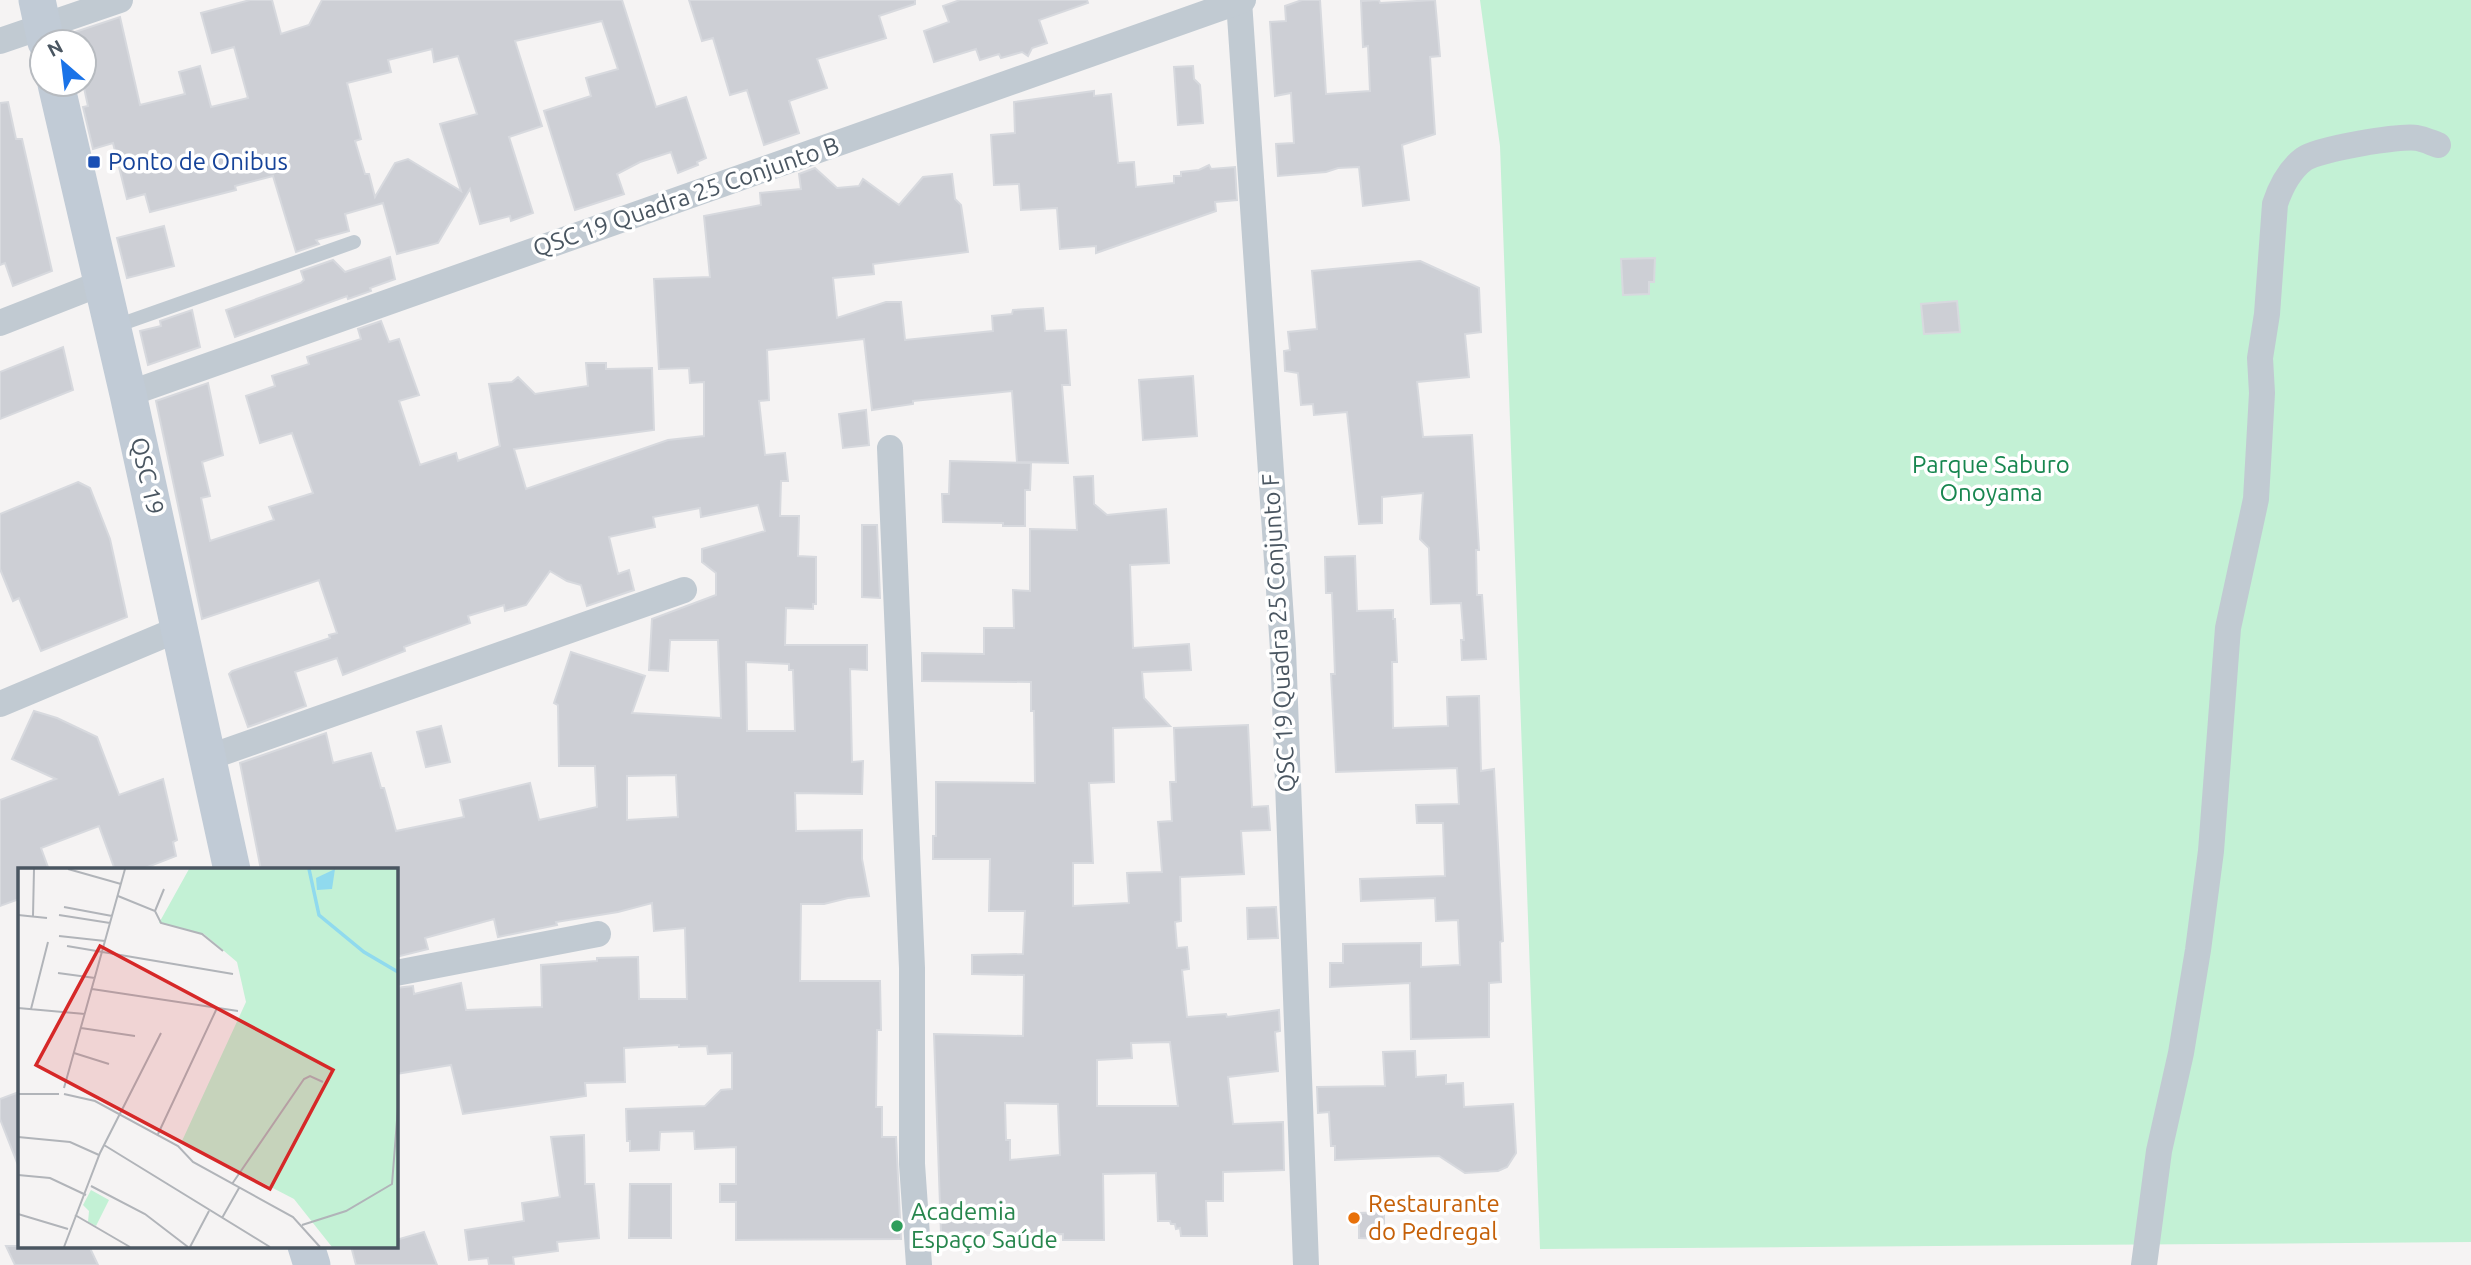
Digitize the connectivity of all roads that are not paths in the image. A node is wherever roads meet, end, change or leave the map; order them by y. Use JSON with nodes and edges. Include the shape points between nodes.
{"nodes":[{"id":1,"x":120,"y":0,"type":"edge"},
{"id":2,"x":1241,"y":1,"type":"edge"},
{"id":3,"x":42,"y":22,"type":"edge"},
{"id":4,"x":0,"y":41,"type":"edge"},
{"id":5,"x":59,"y":98,"type":"edge"},
{"id":6,"x":2438,"y":145,"type":"dead end"},
{"id":7,"x":354,"y":242,"type":"dead end"},
{"id":8,"x":102,"y":283,"type":"junction"},
{"id":9,"x":0,"y":323,"type":"edge"},
{"id":10,"x":112,"y":327,"type":"junction"},
{"id":11,"x":128,"y":394,"type":"junction"},
{"id":12,"x":891,"y":448,"type":"dead end"},
{"id":13,"x":684,"y":590,"type":"dead end"},
{"id":14,"x":181,"y":628,"type":"junction"},
{"id":15,"x":0,"y":704,"type":"edge"},
{"id":16,"x":207,"y":758,"type":"junction"},
{"id":17,"x":227,"y":866,"type":"edge"},
{"id":18,"x":598,"y":934,"type":"dead end"},
{"id":19,"x":397,"y":973,"type":"edge"},
{"id":20,"x":307,"y":1248,"type":"edge"},
{"id":21,"x":312,"y":1265,"type":"edge"},
{"id":22,"x":919,"y":1265,"type":"edge"},
{"id":23,"x":1306,"y":1265,"type":"edge"},
{"id":24,"x":2144,"y":1265,"type":"edge"}],
"edges":[{"from":1,"to":3,"type":"street"},
{"from":2,"to":11,"type":"street","name":"QSC 19 Quadra 25 Conjunto B"},
{"from":2,"to":23,"type":"street","name":"QSC 19 Quadra 25 Conjunto F","via":[[1283,649]]},
{"from":3,"to":4,"type":"street"},
{"from":5,"to":8,"type":"street","name":"QSC 19"},
{"from":6,"to":24,"type":"street","via":[[2416,137],[2307,156],[2292,169],[2275,204],[2260,358],[2256,499],[2228,628],[2199,950],[2159,1150]]},
{"from":7,"to":10,"type":"lane"},
{"from":8,"to":9,"type":"street"},
{"from":8,"to":10,"type":"street","name":"QSC 19"},
{"from":10,"to":11,"type":"street","name":"QSC 19"},
{"from":11,"to":14,"type":"street","name":"QSC 19"},
{"from":12,"to":22,"type":"street","via":[[912,968],[912,1164]]},
{"from":13,"to":16,"type":"street"},
{"from":14,"to":15,"type":"street"},
{"from":14,"to":16,"type":"street","name":"QSC 19"},
{"from":16,"to":17,"type":"street","name":"QSC 19"},
{"from":18,"to":19,"type":"street"},
{"from":20,"to":21,"type":"street"}]}
